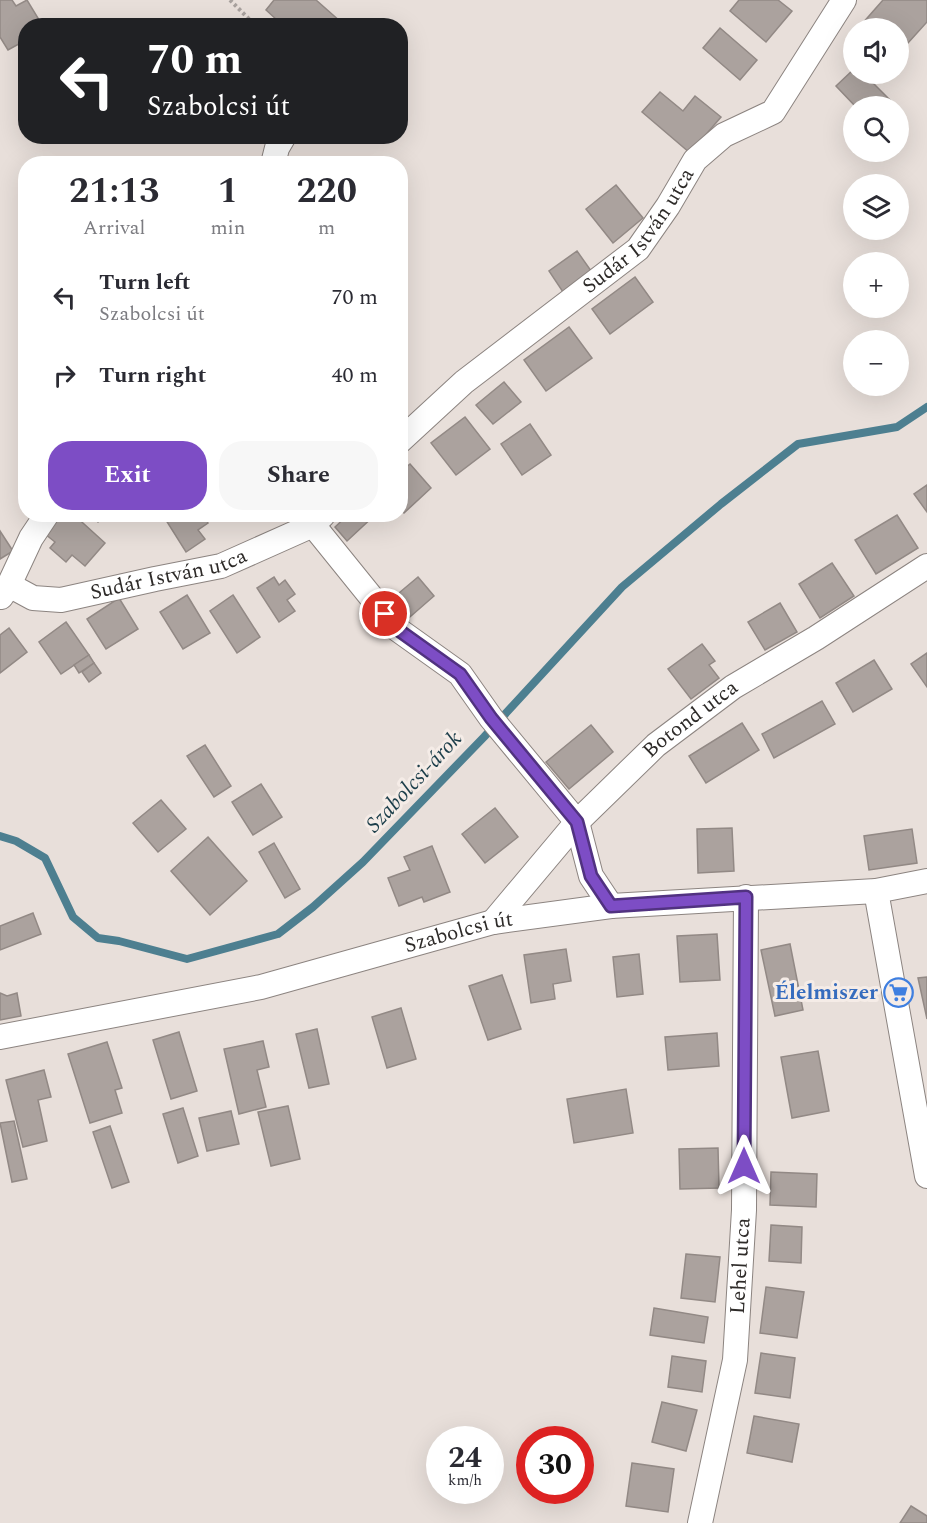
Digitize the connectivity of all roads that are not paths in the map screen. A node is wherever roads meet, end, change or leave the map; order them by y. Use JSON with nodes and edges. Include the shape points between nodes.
{"nodes":[{"id":1,"x":844,"y":0,"type":"edge"},
{"id":2,"x":408,"y":434,"type":"edge"},
{"id":3,"x":42,"y":522,"type":"edge"},
{"id":4,"x":314,"y":522,"type":"edge"},
{"id":5,"x":319,"y":522,"type":"edge"},
{"id":6,"x":927,"y":566,"type":"edge"},
{"id":7,"x":5,"y":592,"type":"edge"},
{"id":8,"x":577,"y":822,"type":"junction"},
{"id":9,"x":927,"y":881,"type":"edge"},
{"id":10,"x":876,"y":891,"type":"junction"},
{"id":11,"x":746,"y":897,"type":"junction"},
{"id":12,"x":611,"y":906,"type":"junction"},
{"id":13,"x":493,"y":922,"type":"junction"},
{"id":14,"x":0,"y":1037,"type":"edge"},
{"id":15,"x":927,"y":1176,"type":"edge"},
{"id":16,"x":700,"y":1523,"type":"edge"}],
"edges":[{"from":1,"to":2,"type":"street","name":"Sudár István utca","via":[[773,112],[724,135],[695,160],[638,249],[464,382]]},
{"from":3,"to":7,"type":"street"},
{"from":4,"to":7,"type":"street","name":"Sudár István utca","via":[[221,566],[61,600]]},
{"from":5,"to":8,"type":"street","via":[[397,629],[460,674]]},
{"from":6,"to":8,"type":"street","name":"Botond utca","via":[[733,687],[656,745]]},
{"from":8,"to":12,"type":"street","via":[[591,876]]},
{"from":8,"to":13,"type":"street","name":"Botond utca"},
{"from":9,"to":10,"type":"street","name":"Szabolcsi út"},
{"from":10,"to":11,"type":"street","name":"Szabolcsi út"},
{"from":10,"to":15,"type":"street"},
{"from":11,"to":12,"type":"street","name":"Szabolcsi út"},
{"from":11,"to":16,"type":"street","name":"Lehel utca","via":[[744,1210],[735,1360]]},
{"from":12,"to":13,"type":"street","name":"Szabolcsi út"},
{"from":13,"to":14,"type":"street","name":"Szabolcsi út","via":[[261,987]]}]}
